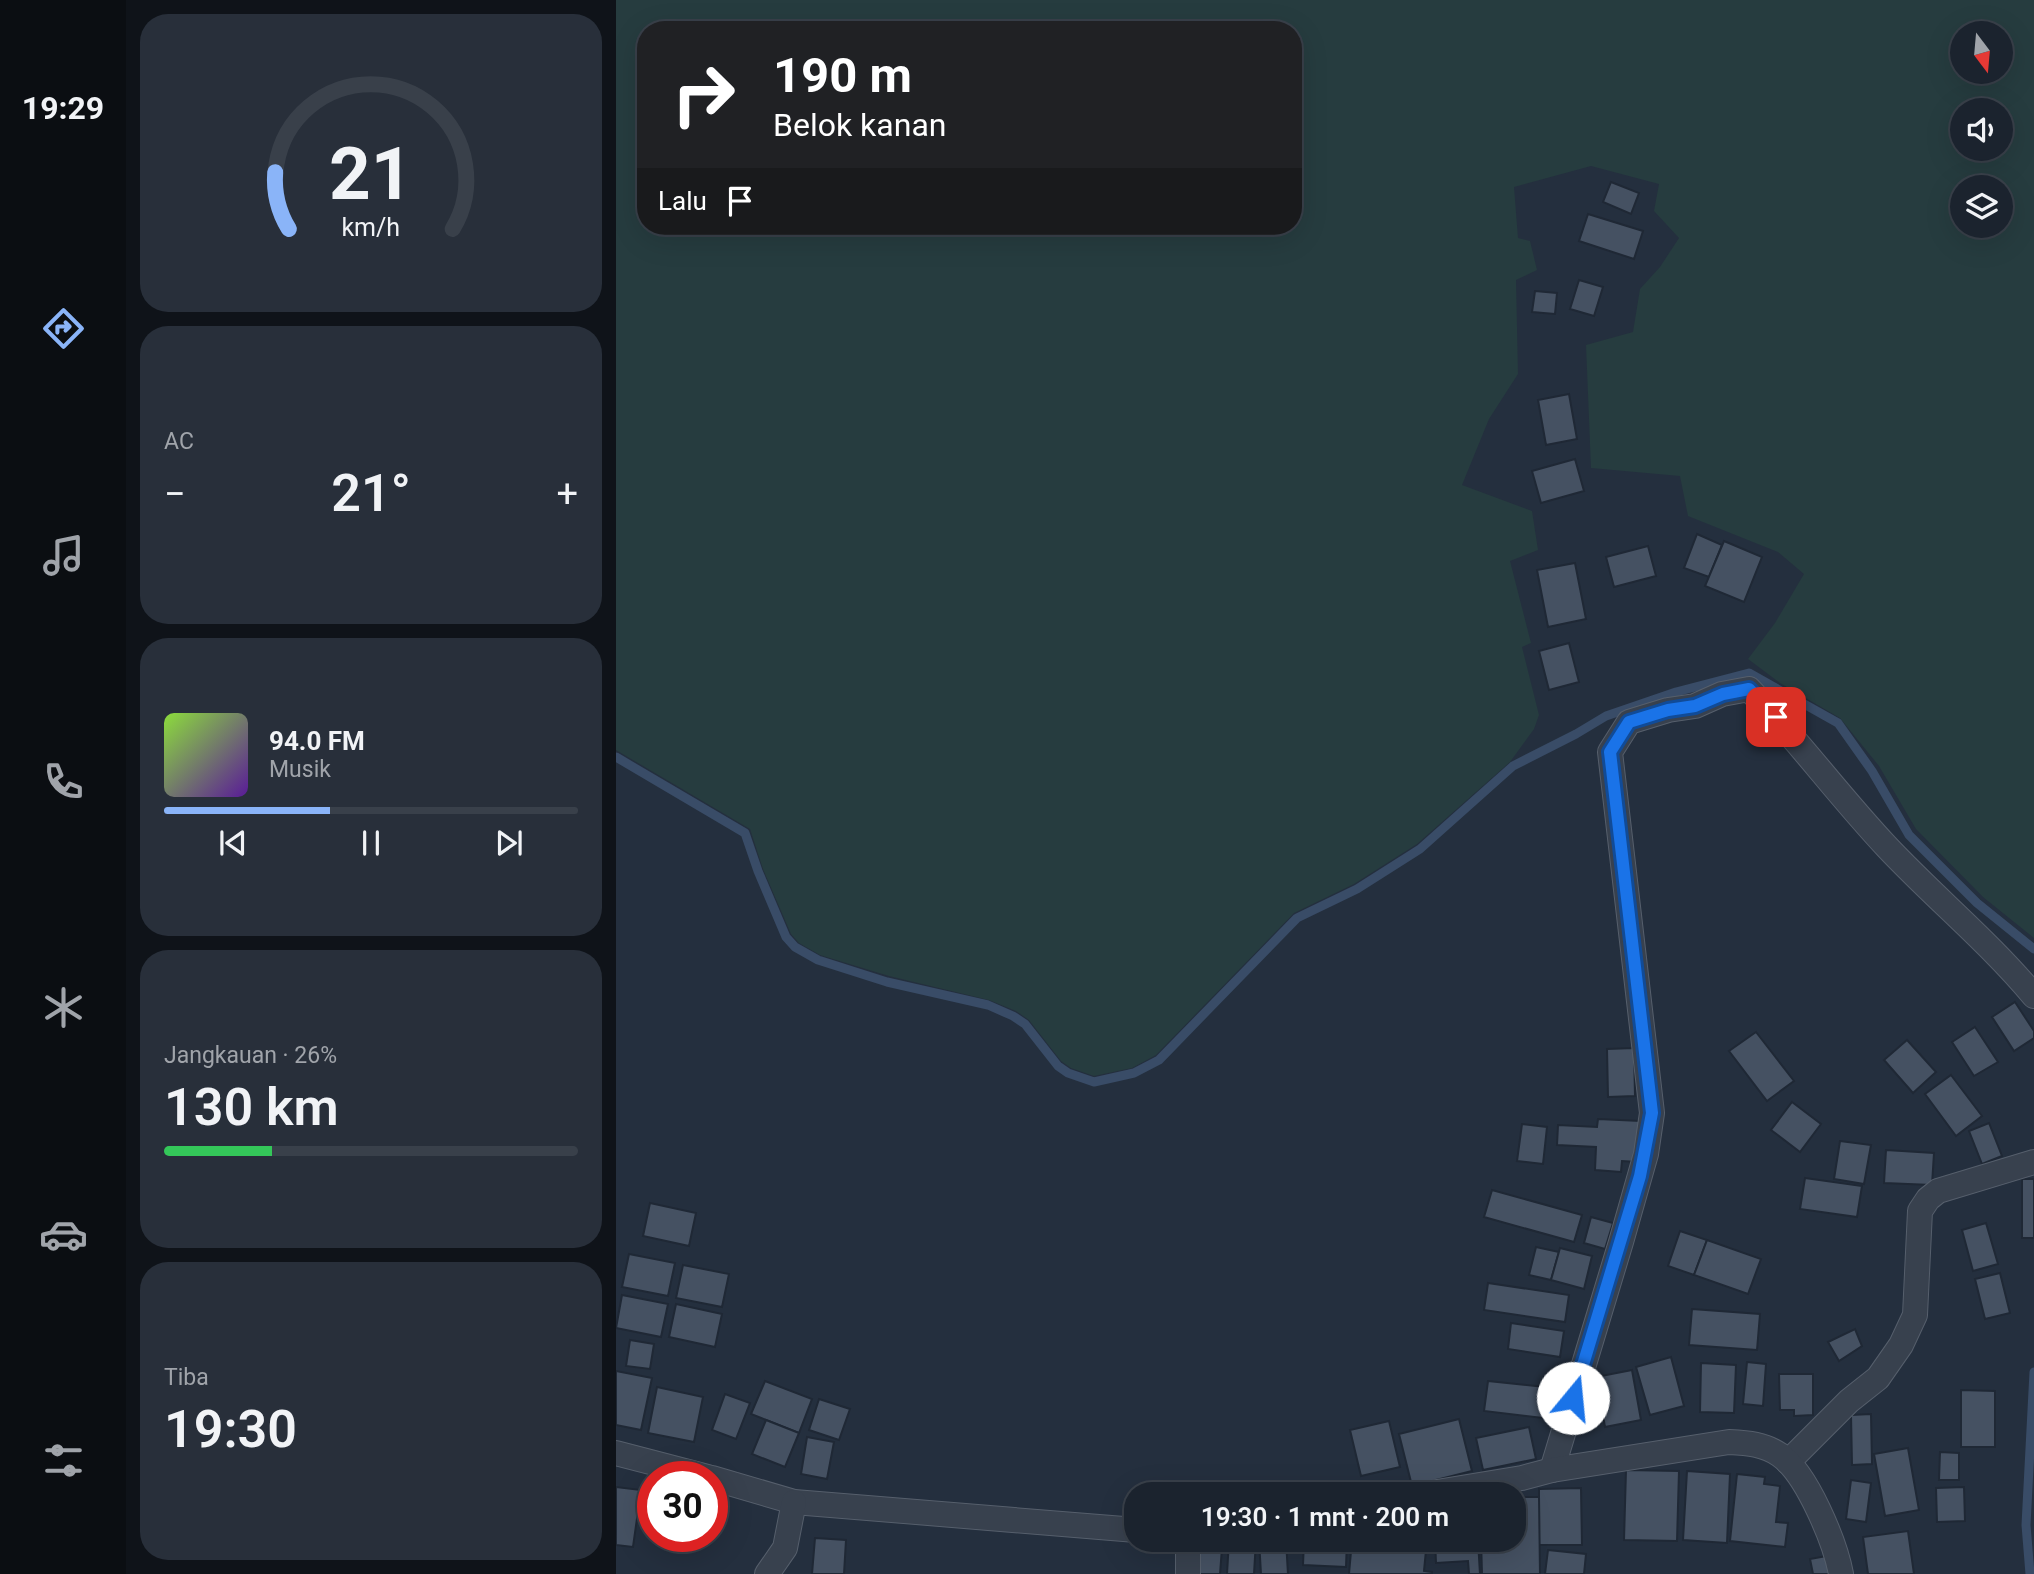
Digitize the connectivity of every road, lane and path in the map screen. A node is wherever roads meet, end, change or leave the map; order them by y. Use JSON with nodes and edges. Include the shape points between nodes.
{"nodes":[{"id":1,"x":2034,"y":996,"type":"edge"},
{"id":2,"x":2034,"y":1162,"type":"edge"},
{"id":3,"x":616,"y":1453,"type":"edge"},
{"id":4,"x":646,"y":1461,"type":"edge"},
{"id":5,"x":1788,"y":1462,"type":"junction"},
{"id":6,"x":1552,"y":1469,"type":"junction"},
{"id":7,"x":1498,"y":1482,"type":"edge"},
{"id":8,"x":728,"y":1483,"type":"edge"},
{"id":9,"x":794,"y":1502,"type":"junction"},
{"id":10,"x":1124,"y":1529,"type":"edge"},
{"id":11,"x":1188,"y":1552,"type":"edge"},
{"id":12,"x":767,"y":1574,"type":"edge"},
{"id":13,"x":1188,"y":1574,"type":"edge"},
{"id":14,"x":1841,"y":1574,"type":"edge"}],
"edges":[{"from":1,"to":6,"type":"street","via":[[1998,954],[1888,848],[1749,689],[1629,722],[1610,752],[1652,1113],[1622,1242]]},
{"from":2,"to":5,"type":"street","via":[[1938,1191],[1928,1199],[1920,1211],[1915,1315],[1901,1345],[1878,1378]]},
{"from":3,"to":4,"type":"street"},
{"from":5,"to":6,"type":"street","via":[[1758,1444],[1729,1441]]},
{"from":5,"to":14,"type":"street","via":[[1824,1520]]},
{"from":6,"to":7,"type":"street"},
{"from":8,"to":9,"type":"street"},
{"from":9,"to":10,"type":"street"},
{"from":9,"to":12,"type":"street","via":[[785,1548]]},
{"from":11,"to":13,"type":"street"}]}
